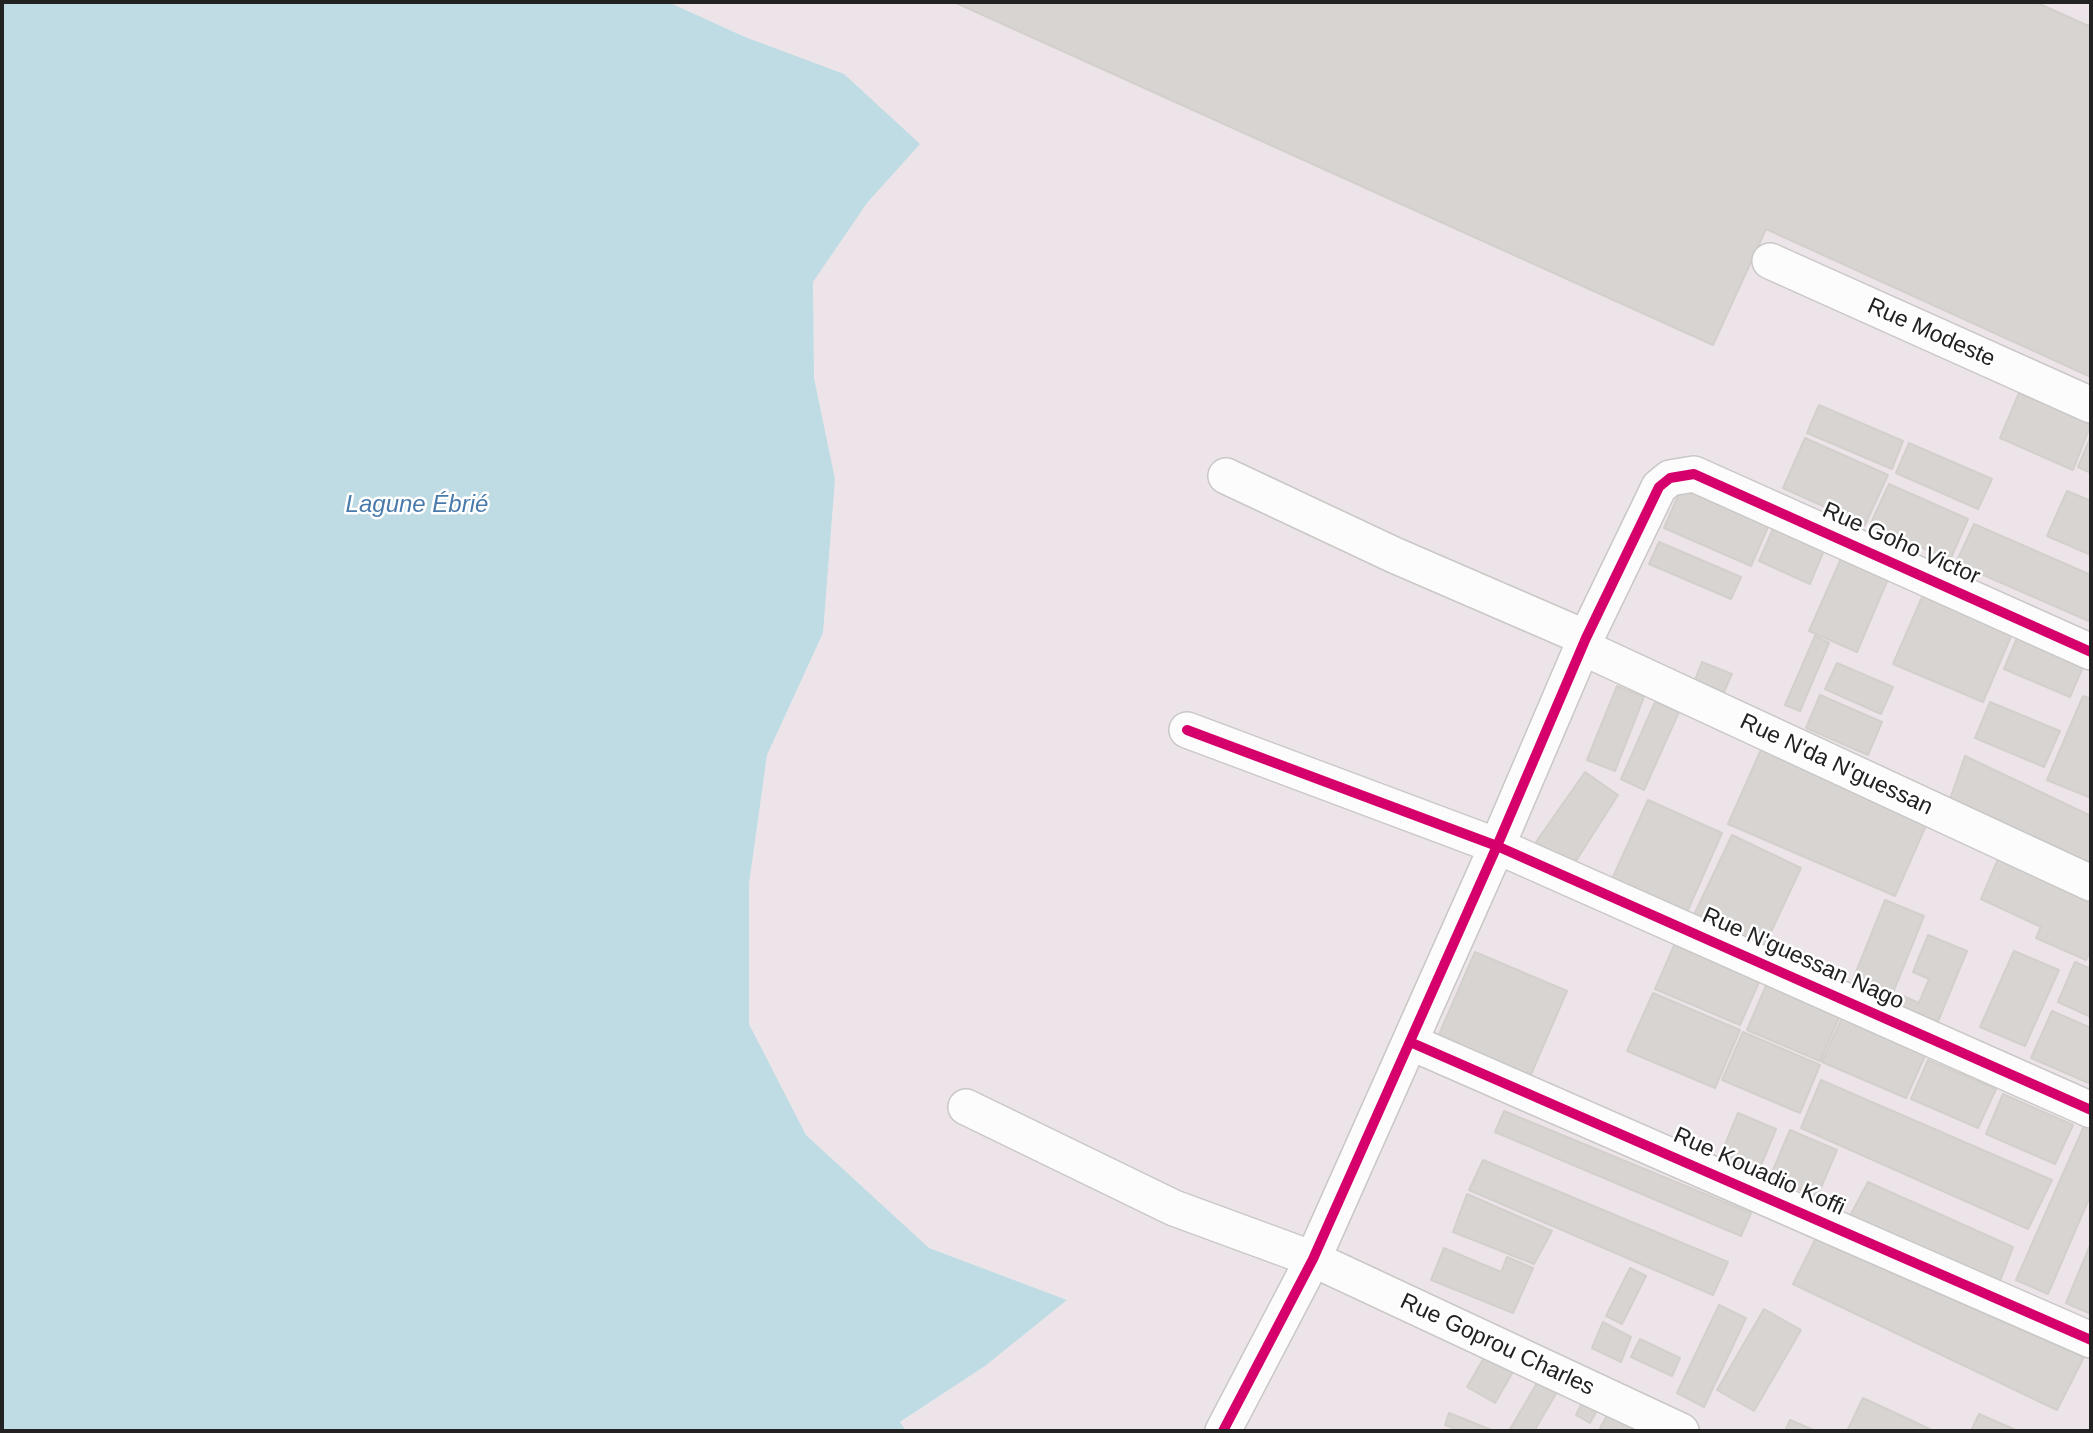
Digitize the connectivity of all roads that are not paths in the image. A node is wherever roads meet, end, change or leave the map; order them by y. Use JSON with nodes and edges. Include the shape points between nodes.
{"nodes":[{"id":1,"x":1770,"y":261,"type":"dead end"},
{"id":2,"x":2091,"y":405,"type":"edge"},
{"id":3,"x":1226,"y":477,"type":"dead end"},
{"id":4,"x":1584,"y":642,"type":"junction"},
{"id":5,"x":2091,"y":652,"type":"edge"},
{"id":6,"x":1186,"y":730,"type":"dead end"},
{"id":7,"x":1497,"y":846,"type":"junction"},
{"id":8,"x":2091,"y":883,"type":"edge"},
{"id":9,"x":1410,"y":1042,"type":"junction"},
{"id":10,"x":966,"y":1107,"type":"dead end"},
{"id":11,"x":2091,"y":1110,"type":"edge"},
{"id":12,"x":1313,"y":1259,"type":"junction"},
{"id":13,"x":2091,"y":1340,"type":"edge"},
{"id":14,"x":1223,"y":1431,"type":"edge"},
{"id":15,"x":1681,"y":1431,"type":"edge"}],
"edges":[{"from":1,"to":2,"type":"street","name":"Rue Modeste"},
{"from":3,"to":4,"type":"street","name":"Rue N'da N'guessan"},
{"from":4,"to":5,"type":"street","name":"Rue Goho Victor","via":[[1659,487],[1670,478],[1694,474]]},
{"from":4,"to":7,"type":"street"},
{"from":4,"to":8,"type":"street","name":"Rue N'da N'guessan"},
{"from":6,"to":7,"type":"street","name":"Rue N'guessan Nago"},
{"from":7,"to":9,"type":"street"},
{"from":7,"to":11,"type":"street","name":"Rue N'guessan Nago"},
{"from":9,"to":12,"type":"street"},
{"from":9,"to":13,"type":"street","name":"Rue Kouadio Koffi"},
{"from":10,"to":12,"type":"street","name":"Rue Goprou Charles","via":[[1174,1208]]},
{"from":12,"to":14,"type":"street"},
{"from":12,"to":15,"type":"street","name":"Rue Goprou Charles"}]}
